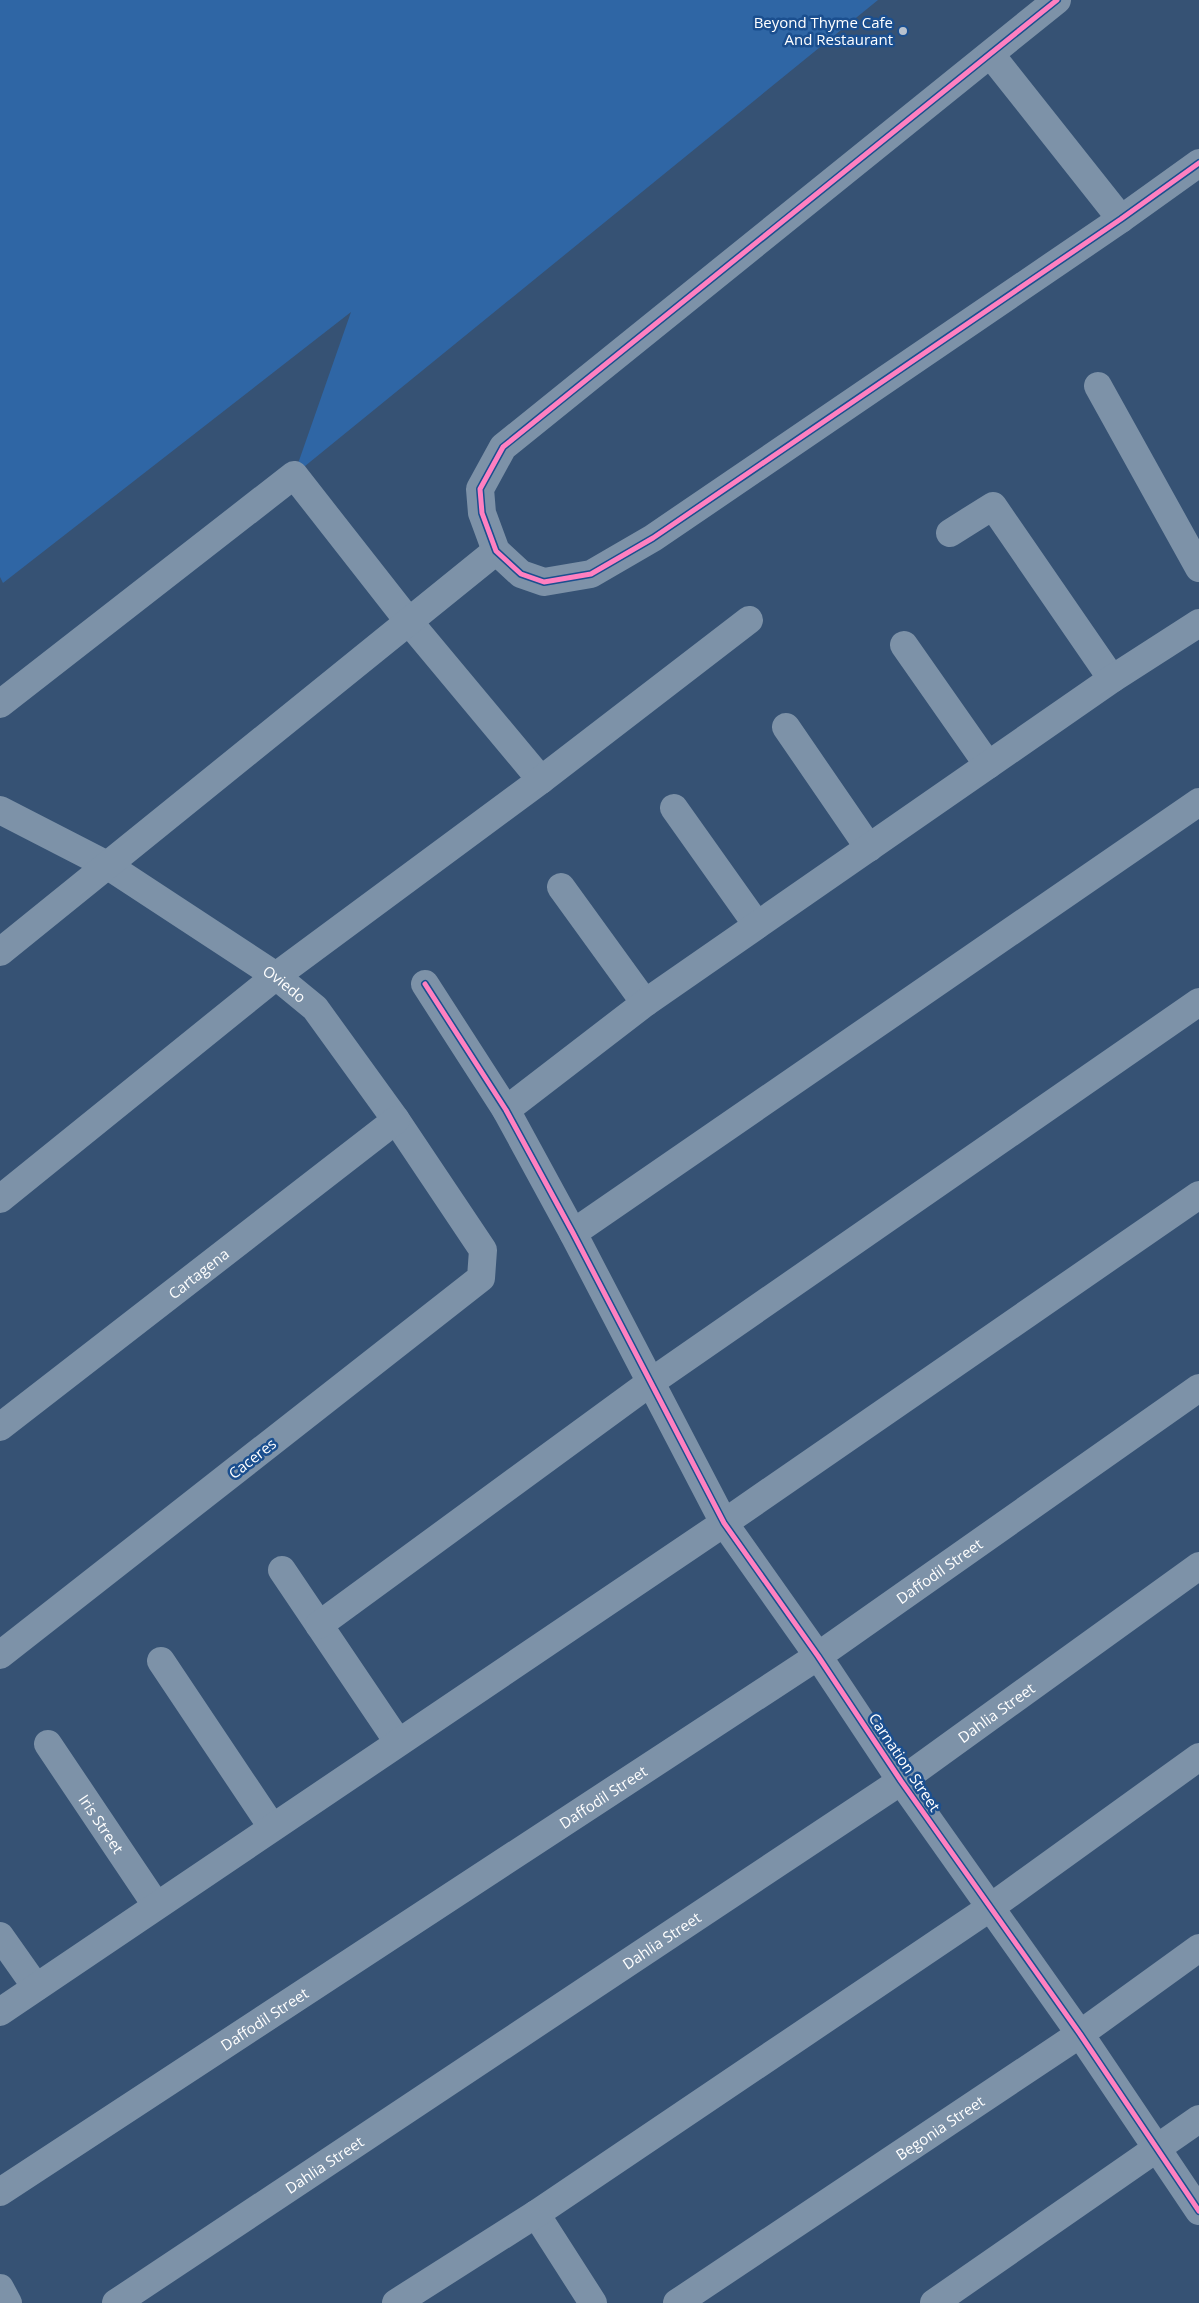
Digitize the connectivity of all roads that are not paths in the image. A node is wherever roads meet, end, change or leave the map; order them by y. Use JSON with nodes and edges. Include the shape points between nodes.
{"nodes":[{"id":1,"x":1057,"y":0,"type":"edge"},
{"id":2,"x":991,"y":55,"type":"junction"},
{"id":3,"x":1199,"y":163,"type":"edge"},
{"id":4,"x":1121,"y":219,"type":"junction"},
{"id":5,"x":1098,"y":386,"type":"dead end"},
{"id":6,"x":950,"y":534,"type":"dead end"},
{"id":7,"x":496,"y":551,"type":"junction"},
{"id":8,"x":1199,"y":568,"type":"edge"},
{"id":9,"x":749,"y":620,"type":"dead end"},
{"id":10,"x":410,"y":622,"type":"junction"},
{"id":11,"x":1199,"y":623,"type":"edge"},
{"id":12,"x":904,"y":645,"type":"dead end"},
{"id":13,"x":1112,"y":679,"type":"junction"},
{"id":14,"x":0,"y":704,"type":"edge"},
{"id":15,"x":786,"y":727,"type":"dead end"},
{"id":16,"x":988,"y":765,"type":"junction"},
{"id":17,"x":541,"y":780,"type":"junction"},
{"id":18,"x":1199,"y":802,"type":"edge"},
{"id":19,"x":674,"y":808,"type":"dead end"},
{"id":20,"x":0,"y":810,"type":"edge"},
{"id":21,"x":869,"y":848,"type":"junction"},
{"id":22,"x":107,"y":865,"type":"junction"},
{"id":23,"x":560,"y":887,"type":"dead end"},
{"id":24,"x":757,"y":925,"type":"junction"},
{"id":25,"x":0,"y":952,"type":"edge"},
{"id":26,"x":276,"y":976,"type":"junction"},
{"id":27,"x":425,"y":984,"type":"dead end"},
{"id":28,"x":1199,"y":1002,"type":"edge"},
{"id":29,"x":645,"y":1004,"type":"junction"},
{"id":30,"x":506,"y":1110,"type":"junction"},
{"id":31,"x":396,"y":1120,"type":"junction"},
{"id":32,"x":1199,"y":1195,"type":"edge"},
{"id":33,"x":0,"y":1200,"type":"edge"},
{"id":34,"x":573,"y":1233,"type":"junction"},
{"id":35,"x":483,"y":1250,"type":"joint"},
{"id":36,"x":651,"y":1382,"type":"junction"},
{"id":37,"x":1199,"y":1388,"type":"edge"},
{"id":38,"x":0,"y":1427,"type":"edge"},
{"id":39,"x":724,"y":1523,"type":"junction"},
{"id":40,"x":1199,"y":1566,"type":"edge"},
{"id":41,"x":282,"y":1570,"type":"dead end"},
{"id":42,"x":319,"y":1625,"type":"junction"},
{"id":43,"x":0,"y":1655,"type":"edge"},
{"id":44,"x":818,"y":1656,"type":"junction"},
{"id":45,"x":161,"y":1661,"type":"dead end"},
{"id":46,"x":398,"y":1742,"type":"junction"},
{"id":47,"x":48,"y":1744,"type":"dead end"},
{"id":48,"x":1199,"y":1757,"type":"edge"},
{"id":49,"x":901,"y":1781,"type":"junction"},
{"id":50,"x":272,"y":1827,"type":"junction"},
{"id":51,"x":156,"y":1905,"type":"junction"},
{"id":52,"x":991,"y":1907,"type":"junction"},
{"id":53,"x":0,"y":1936,"type":"edge"},
{"id":54,"x":1199,"y":1948,"type":"edge"},
{"id":55,"x":36,"y":1987,"type":"junction"},
{"id":56,"x":0,"y":2012,"type":"edge"},
{"id":57,"x":1080,"y":2034,"type":"junction"},
{"id":58,"x":1199,"y":2119,"type":"edge"},
{"id":59,"x":1157,"y":2147,"type":"junction"},
{"id":60,"x":0,"y":2192,"type":"edge"},
{"id":61,"x":1199,"y":2211,"type":"edge"},
{"id":62,"x":536,"y":2214,"type":"junction"},
{"id":63,"x":0,"y":2288,"type":"edge"},
{"id":64,"x":8,"y":2303,"type":"edge"},
{"id":65,"x":116,"y":2303,"type":"edge"},
{"id":66,"x":396,"y":2303,"type":"edge"},
{"id":67,"x":593,"y":2303,"type":"edge"},
{"id":68,"x":677,"y":2303,"type":"edge"},
{"id":69,"x":934,"y":2303,"type":"edge"}],
"edges":[{"from":1,"to":2,"type":"street"},
{"from":2,"to":4,"type":"street"},
{"from":2,"to":7,"type":"street","via":[[503,446],[480,489],[482,513]]},
{"from":3,"to":4,"type":"street"},
{"from":4,"to":7,"type":"street","via":[[653,538],[591,574],[544,582],[520,574]]},
{"from":5,"to":8,"type":"street"},
{"from":6,"to":13,"type":"street","via":[[993,506]]},
{"from":7,"to":10,"type":"street"},
{"from":9,"to":17,"type":"street"},
{"from":10,"to":14,"type":"street","via":[[294,475]]},
{"from":10,"to":17,"type":"street"},
{"from":10,"to":22,"type":"street"},
{"from":11,"to":13,"type":"street"},
{"from":12,"to":16,"type":"street"},
{"from":13,"to":16,"type":"street"},
{"from":15,"to":21,"type":"street"},
{"from":16,"to":21,"type":"street"},
{"from":17,"to":26,"type":"street"},
{"from":18,"to":34,"type":"street"},
{"from":19,"to":24,"type":"street"},
{"from":20,"to":22,"type":"street","name":"Oviedo"},
{"from":21,"to":24,"type":"street"},
{"from":22,"to":25,"type":"street"},
{"from":22,"to":26,"type":"street","name":"Oviedo"},
{"from":23,"to":29,"type":"street"},
{"from":24,"to":29,"type":"street"},
{"from":26,"to":31,"type":"street","name":"Oviedo","via":[[316,1008]]},
{"from":26,"to":33,"type":"street"},
{"from":27,"to":30,"type":"street","name":"Carnation Street"},
{"from":28,"to":36,"type":"street"},
{"from":29,"to":30,"type":"street"},
{"from":30,"to":34,"type":"street","name":"Carnation Street"},
{"from":31,"to":35,"type":"street","name":"Oviedo"},
{"from":31,"to":38,"type":"street","name":"Cartagena"},
{"from":32,"to":39,"type":"street"},
{"from":34,"to":36,"type":"street","name":"Carnation Street"},
{"from":35,"to":43,"type":"street","name":"Caceres","via":[[482,1278]]},
{"from":36,"to":39,"type":"street","name":"Carnation Street"},
{"from":36,"to":42,"type":"street"},
{"from":37,"to":44,"type":"street","name":"Daffodil Street"},
{"from":39,"to":44,"type":"street","name":"Carnation Street"},
{"from":39,"to":46,"type":"street"},
{"from":40,"to":49,"type":"street","name":"Dahlia Street"},
{"from":41,"to":42,"type":"street"},
{"from":42,"to":46,"type":"street"},
{"from":44,"to":49,"type":"street","name":"Carnation Street"},
{"from":44,"to":60,"type":"street","name":"Daffodil Street"},
{"from":45,"to":50,"type":"street"},
{"from":46,"to":50,"type":"street"},
{"from":47,"to":51,"type":"street","name":"Iris Street"},
{"from":48,"to":52,"type":"street"},
{"from":49,"to":52,"type":"street","name":"Carnation Street"},
{"from":49,"to":65,"type":"street","name":"Dahlia Street"},
{"from":50,"to":51,"type":"street"},
{"from":51,"to":55,"type":"street"},
{"from":52,"to":57,"type":"street","name":"Carnation Street"},
{"from":52,"to":62,"type":"street"},
{"from":53,"to":55,"type":"street"},
{"from":54,"to":57,"type":"street","name":"Begonia Street"},
{"from":55,"to":56,"type":"street"},
{"from":57,"to":59,"type":"street","name":"Carnation Street"},
{"from":57,"to":68,"type":"street","name":"Begonia Street"},
{"from":58,"to":59,"type":"street"},
{"from":59,"to":61,"type":"street","name":"Carnation Street"},
{"from":59,"to":69,"type":"street"},
{"from":62,"to":66,"type":"street"},
{"from":62,"to":67,"type":"street"},
{"from":63,"to":64,"type":"street"}]}
